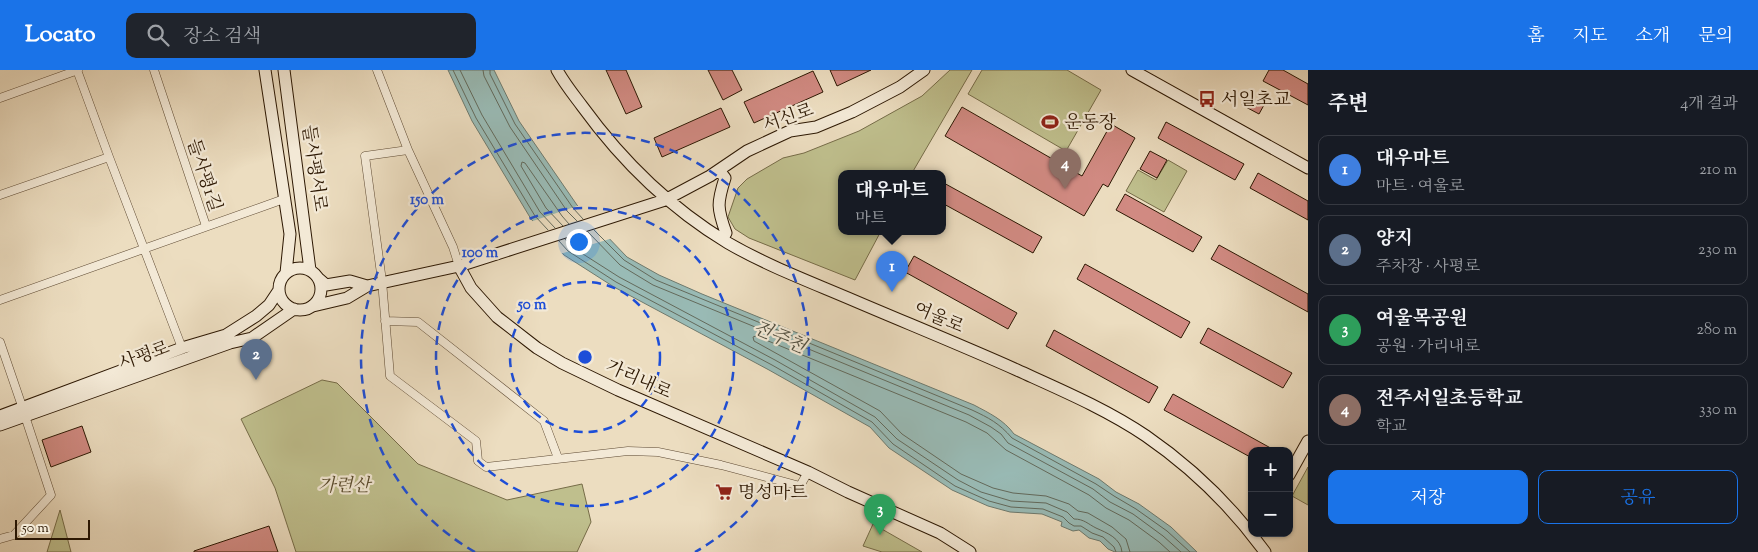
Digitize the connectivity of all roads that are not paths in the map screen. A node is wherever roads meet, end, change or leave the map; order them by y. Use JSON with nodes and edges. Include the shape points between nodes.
{"nodes":[{"id":1,"x":77,"y":70,"type":"edge"},
{"id":2,"x":154,"y":70,"type":"edge"},
{"id":3,"x":265,"y":70,"type":"edge"},
{"id":4,"x":284,"y":70,"type":"edge"},
{"id":5,"x":377,"y":70,"type":"edge"},
{"id":6,"x":557,"y":70,"type":"edge"},
{"id":7,"x":924,"y":70,"type":"edge"},
{"id":8,"x":1132,"y":70,"type":"edge"},
{"id":9,"x":0,"y":98,"type":"edge"},
{"id":10,"x":408,"y":150,"type":"junction"},
{"id":11,"x":109,"y":158,"type":"junction"},
{"id":12,"x":1308,"y":168,"type":"edge"},
{"id":13,"x":719,"y":170,"type":"junction"},
{"id":14,"x":0,"y":195,"type":"edge"},
{"id":15,"x":284,"y":199,"type":"junction"},
{"id":16,"x":665,"y":200,"type":"junction"},
{"id":17,"x":287,"y":219,"type":"joint"},
{"id":18,"x":206,"y":226,"type":"junction"},
{"id":19,"x":722,"y":239,"type":"junction"},
{"id":20,"x":143,"y":248,"type":"junction"},
{"id":21,"x":480,"y":259,"type":"joint"},
{"id":22,"x":459,"y":266,"type":"junction"},
{"id":23,"x":310,"y":270,"type":"junction"},
{"id":24,"x":286,"y":273,"type":"junction"},
{"id":25,"x":319,"y":279,"type":"junction"},
{"id":26,"x":382,"y":281,"type":"junction"},
{"id":27,"x":367,"y":286,"type":"junction"},
{"id":28,"x":279,"y":290,"type":"junction"},
{"id":29,"x":0,"y":300,"type":"edge"},
{"id":30,"x":312,"y":306,"type":"junction"},
{"id":31,"x":294,"y":309,"type":"junction"},
{"id":32,"x":385,"y":321,"type":"junction"},
{"id":33,"x":0,"y":342,"type":"edge"},
{"id":34,"x":182,"y":348,"type":"junction"},
{"id":35,"x":24,"y":412,"type":"junction"},
{"id":36,"x":0,"y":416,"type":"edge"},
{"id":37,"x":0,"y":425,"type":"edge"},
{"id":38,"x":1308,"y":441,"type":"edge"},
{"id":39,"x":558,"y":458,"type":"junction"},
{"id":40,"x":1293,"y":468,"type":"edge"},
{"id":41,"x":808,"y":472,"type":"junction"},
{"id":42,"x":1248,"y":527,"type":"edge"},
{"id":43,"x":1255,"y":537,"type":"edge"},
{"id":44,"x":0,"y":539,"type":"edge"},
{"id":45,"x":970,"y":552,"type":"edge"},
{"id":46,"x":1265,"y":552,"type":"edge"}],
"edges":[{"from":1,"to":9,"type":"street"},
{"from":1,"to":11,"type":"street"},
{"from":2,"to":18,"type":"street","name":"들사평1길"},
{"from":3,"to":15,"type":"street","name":"들사평서로"},
{"from":4,"to":23,"type":"street","name":"들사평서로"},
{"from":5,"to":10,"type":"street","name":"가리내로"},
{"from":6,"to":16,"type":"street","name":"여울로","via":[[601,133]]},
{"from":7,"to":13,"type":"street","name":"서신로","via":[[900,87],[852,112],[816,127],[790,131],[747,151]]},
{"from":8,"to":12,"type":"street"},
{"from":10,"to":22,"type":"street","name":"가리내로","via":[[453,246]]},
{"from":10,"to":26,"type":"street","via":[[366,156]]},
{"from":11,"to":14,"type":"street"},
{"from":11,"to":20,"type":"street"},
{"from":13,"to":16,"type":"street","name":"서신로"},
{"from":13,"to":19,"type":"street","via":[[725,178],[718,198],[718,210],[726,232]]},
{"from":15,"to":17,"type":"street","name":"들사평서로"},
{"from":15,"to":18,"type":"street"},
{"from":16,"to":19,"type":"street","name":"여울로"},
{"from":16,"to":21,"type":"street","name":"서신로"},
{"from":17,"to":24,"type":"street","name":"사평로","via":[[290,234]]},
{"from":18,"to":20,"type":"street","name":"들사평1길"},
{"from":19,"to":42,"type":"street","name":"여울로","via":[[782,270],[1067,392],[1123,422],[1192,473]]},
{"from":20,"to":29,"type":"street","name":"들사평1길"},
{"from":20,"to":34,"type":"street"},
{"from":21,"to":22,"type":"street","name":"사평로"},
{"from":22,"to":26,"type":"street","name":"사평로"},
{"from":22,"to":41,"type":"street","name":"가리내로","via":[[471,288],[497,317],[537,348],[618,390]]},
{"from":23,"to":24,"type":"street","via":[[298,268]]},
{"from":23,"to":25,"type":"street"},
{"from":24,"to":28,"type":"street","name":"사평로"},
{"from":25,"to":27,"type":"street","via":[[326,285],[350,282]]},
{"from":25,"to":30,"type":"street","via":[[322,291]]},
{"from":26,"to":27,"type":"street","name":"사평로"},
{"from":26,"to":32,"type":"street"},
{"from":27,"to":30,"type":"street","name":"사평로","via":[[347,298]]},
{"from":28,"to":31,"type":"street","via":[[283,302]]},
{"from":28,"to":34,"type":"street","name":"사평로","via":[[256,316],[226,335]]},
{"from":30,"to":31,"type":"street","name":"사평로"},
{"from":31,"to":35,"type":"street","name":"사평로","via":[[252,338]]},
{"from":32,"to":39,"type":"street","via":[[418,322],[544,421]]},
{"from":32,"to":39,"type":"street","via":[[390,376],[476,441],[478,461],[486,467]]},
{"from":33,"to":35,"type":"street"},
{"from":34,"to":35,"type":"street","name":"사평로"},
{"from":35,"to":36,"type":"street","name":"사평로"},
{"from":35,"to":37,"type":"street","name":"사평로"},
{"from":35,"to":44,"type":"street","via":[[51,495],[14,535]]},
{"from":38,"to":40,"type":"street"},
{"from":39,"to":41,"type":"street","via":[[628,451],[658,452],[721,464],[800,486]]},
{"from":41,"to":45,"type":"street","name":"가리내로","via":[[940,534]]},
{"from":43,"to":46,"type":"street","name":"여울로"}]}
